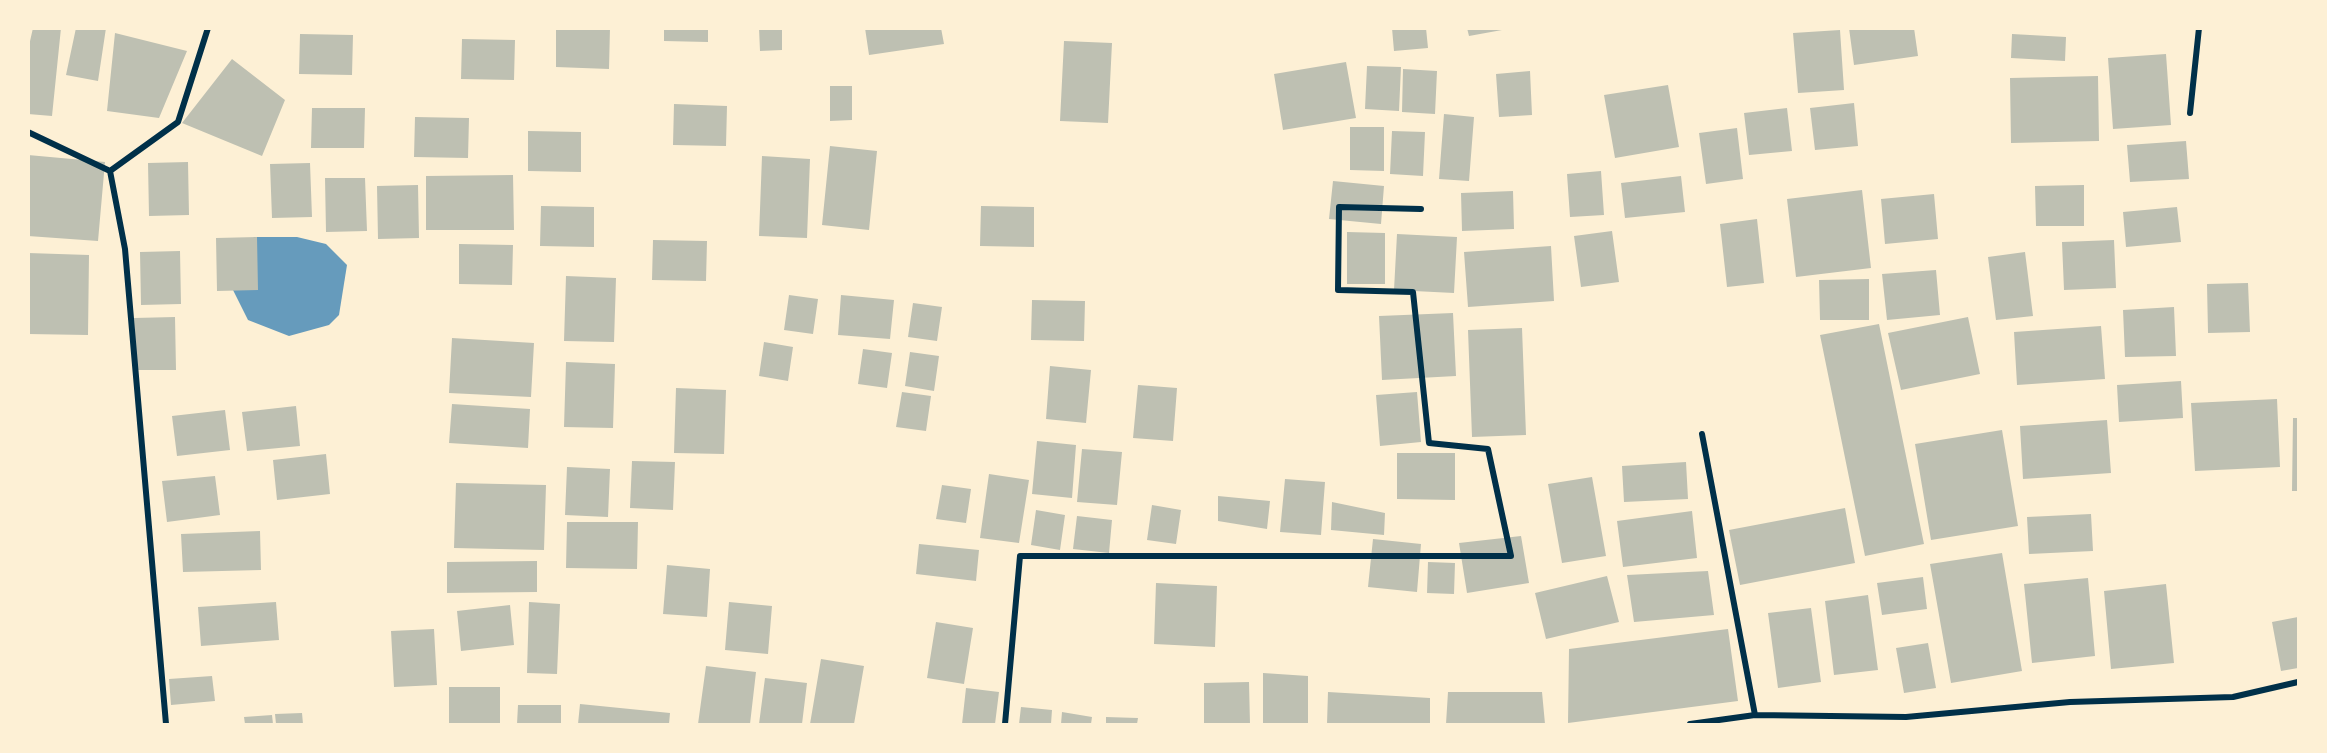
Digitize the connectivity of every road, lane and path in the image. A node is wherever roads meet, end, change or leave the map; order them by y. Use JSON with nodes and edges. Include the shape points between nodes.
{"nodes":[{"id":1,"x":208,"y":28,"type":"edge"},
{"id":2,"x":2199,"y":28,"type":"edge"},
{"id":3,"x":2190,"y":113,"type":"dead end"},
{"id":4,"x":28,"y":132,"type":"edge"},
{"id":5,"x":110,"y":171,"type":"junction"},
{"id":6,"x":1421,"y":209,"type":"dead end"},
{"id":7,"x":1702,"y":434,"type":"dead end"},
{"id":8,"x":2298,"y":682,"type":"edge"},
{"id":9,"x":1755,"y":715,"type":"junction"},
{"id":10,"x":166,"y":724,"type":"edge"},
{"id":11,"x":1005,"y":724,"type":"edge"},
{"id":12,"x":1690,"y":724,"type":"edge"}],
"edges":[{"from":1,"to":5,"type":"street","via":[[178,122]]},
{"from":2,"to":3,"type":"street"},
{"from":4,"to":5,"type":"street"},
{"from":5,"to":10,"type":"street","via":[[125,249]]},
{"from":6,"to":11,"type":"street","via":[[1339,207],[1338,290],[1413,292],[1429,443],[1488,449],[1511,556],[1020,556]]},
{"from":7,"to":9,"type":"street"},
{"from":8,"to":9,"type":"street","via":[[2233,697],[2070,702],[1906,717]]},
{"from":9,"to":12,"type":"street"}]}
